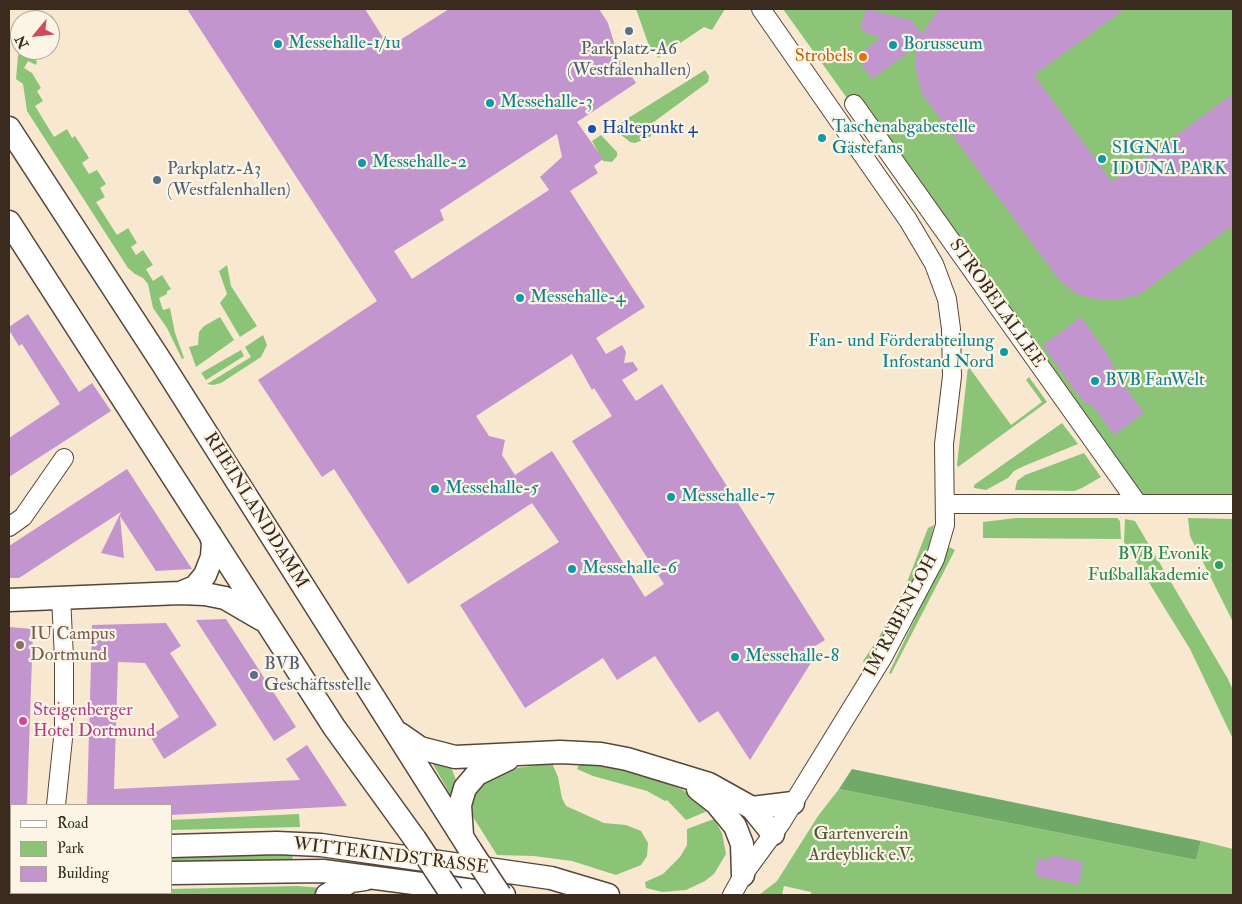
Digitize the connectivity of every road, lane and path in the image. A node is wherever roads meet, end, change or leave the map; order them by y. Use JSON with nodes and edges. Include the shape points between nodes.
{"nodes":[{"id":1,"x":760,"y":9,"type":"edge"},
{"id":2,"x":854,"y":104,"type":"dead end"},
{"id":3,"x":9,"y":128,"type":"edge"},
{"id":4,"x":9,"y":222,"type":"edge"},
{"id":5,"x":947,"y":299,"type":"joint"},
{"id":6,"x":64,"y":458,"type":"dead end"},
{"id":7,"x":945,"y":504,"type":"junction"},
{"id":8,"x":1138,"y":504,"type":"junction"},
{"id":9,"x":1233,"y":504,"type":"edge"},
{"id":10,"x":9,"y":527,"type":"edge"},
{"id":11,"x":209,"y":534,"type":"junction"},
{"id":12,"x":180,"y":593,"type":"junction"},
{"id":13,"x":61,"y":597,"type":"junction"},
{"id":14,"x":9,"y":600,"type":"edge"},
{"id":15,"x":266,"y":622,"type":"junction"},
{"id":16,"x":391,"y":724,"type":"junction"},
{"id":17,"x":517,"y":755,"type":"junction"},
{"id":18,"x":683,"y":778,"type":"junction"},
{"id":19,"x":716,"y":803,"type":"junction"},
{"id":20,"x":793,"y":803,"type":"junction"},
{"id":21,"x":56,"y":804,"type":"edge"},
{"id":22,"x":752,"y":808,"type":"junction"},
{"id":23,"x":773,"y":834,"type":"junction"},
{"id":24,"x":466,"y":843,"type":"junction"},
{"id":25,"x":321,"y":845,"type":"junction"},
{"id":26,"x":172,"y":846,"type":"edge"},
{"id":27,"x":323,"y":870,"type":"junction"},
{"id":28,"x":172,"y":873,"type":"edge"},
{"id":29,"x":376,"y":877,"type":"junction"},
{"id":30,"x":737,"y":884,"type":"edge"},
{"id":31,"x":327,"y":895,"type":"edge"},
{"id":32,"x":452,"y":895,"type":"edge"},
{"id":33,"x":500,"y":895,"type":"edge"},
{"id":34,"x":504,"y":895,"type":"edge"},
{"id":35,"x":608,"y":895,"type":"edge"},
{"id":36,"x":716,"y":895,"type":"edge"}],
"edges":[{"from":1,"to":5,"type":"street","name":"STROBELALLEE","via":[[908,220],[934,264]]},
{"from":2,"to":8,"type":"street","name":"STROBELALLEE"},
{"from":3,"to":16,"type":"main road","name":"RHEINLANDDAMM"},
{"from":4,"to":11,"type":"main road"},
{"from":5,"to":7,"type":"street","name":"IM RABENLOH","via":[[952,376],[944,444]]},
{"from":6,"to":10,"type":"street","via":[[23,517]]},
{"from":7,"to":8,"type":"street"},
{"from":7,"to":20,"type":"street","name":"IM RABENLOH","via":[[941,540],[920,589],[883,657]]},
{"from":8,"to":9,"type":"street"},
{"from":11,"to":12,"type":"main road","via":[[213,542],[212,557],[206,575],[195,588]]},
{"from":11,"to":15,"type":"main road"},
{"from":12,"to":13,"type":"main road"},
{"from":12,"to":15,"type":"main road","via":[[225,598]]},
{"from":13,"to":14,"type":"main road"},
{"from":13,"to":21,"type":"street","via":[[64,729]]},
{"from":15,"to":32,"type":"main road","bridge":true,"via":[[334,727]]},
{"from":16,"to":17,"type":"main road","via":[[408,741],[444,756]]},
{"from":16,"to":24,"type":"main road","name":"RHEINLANDDAMM"},
{"from":17,"to":18,"type":"main road","via":[[550,752],[601,754],[657,767]]},
{"from":17,"to":24,"type":"main road","via":[[486,768],[470,781],[461,796]]},
{"from":18,"to":19,"type":"main road"},
{"from":18,"to":22,"type":"main road","via":[[709,784]]},
{"from":19,"to":23,"type":"main road"},
{"from":19,"to":30,"type":"main road","via":[[739,835]]},
{"from":20,"to":22,"type":"main road"},
{"from":20,"to":23,"type":"street","name":"IM RABENLOH"},
{"from":22,"to":23,"type":"main road"},
{"from":23,"to":30,"type":"street","name":"IM RABENLOH"},
{"from":24,"to":33,"type":"main road","name":"RHEINLANDDAMM","bridge":true},
{"from":25,"to":26,"type":"main road","name":"WITTEKINDSTRASSE"},
{"from":25,"to":27,"type":"main road","via":[[305,849],[300,858],[311,868]]},
{"from":25,"to":35,"type":"main road","name":"WITTEKINDSTRASSE","via":[[551,878]]},
{"from":27,"to":28,"type":"main road","name":"WITTEKINDSTRASSE"},
{"from":27,"to":29,"type":"main road","name":"WITTEKINDSTRASSE"},
{"from":29,"to":31,"type":"main road","via":[[351,881]]},
{"from":29,"to":34,"type":"main road","name":"WITTEKINDSTRASSE"},
{"from":30,"to":36,"type":"street"}]}
